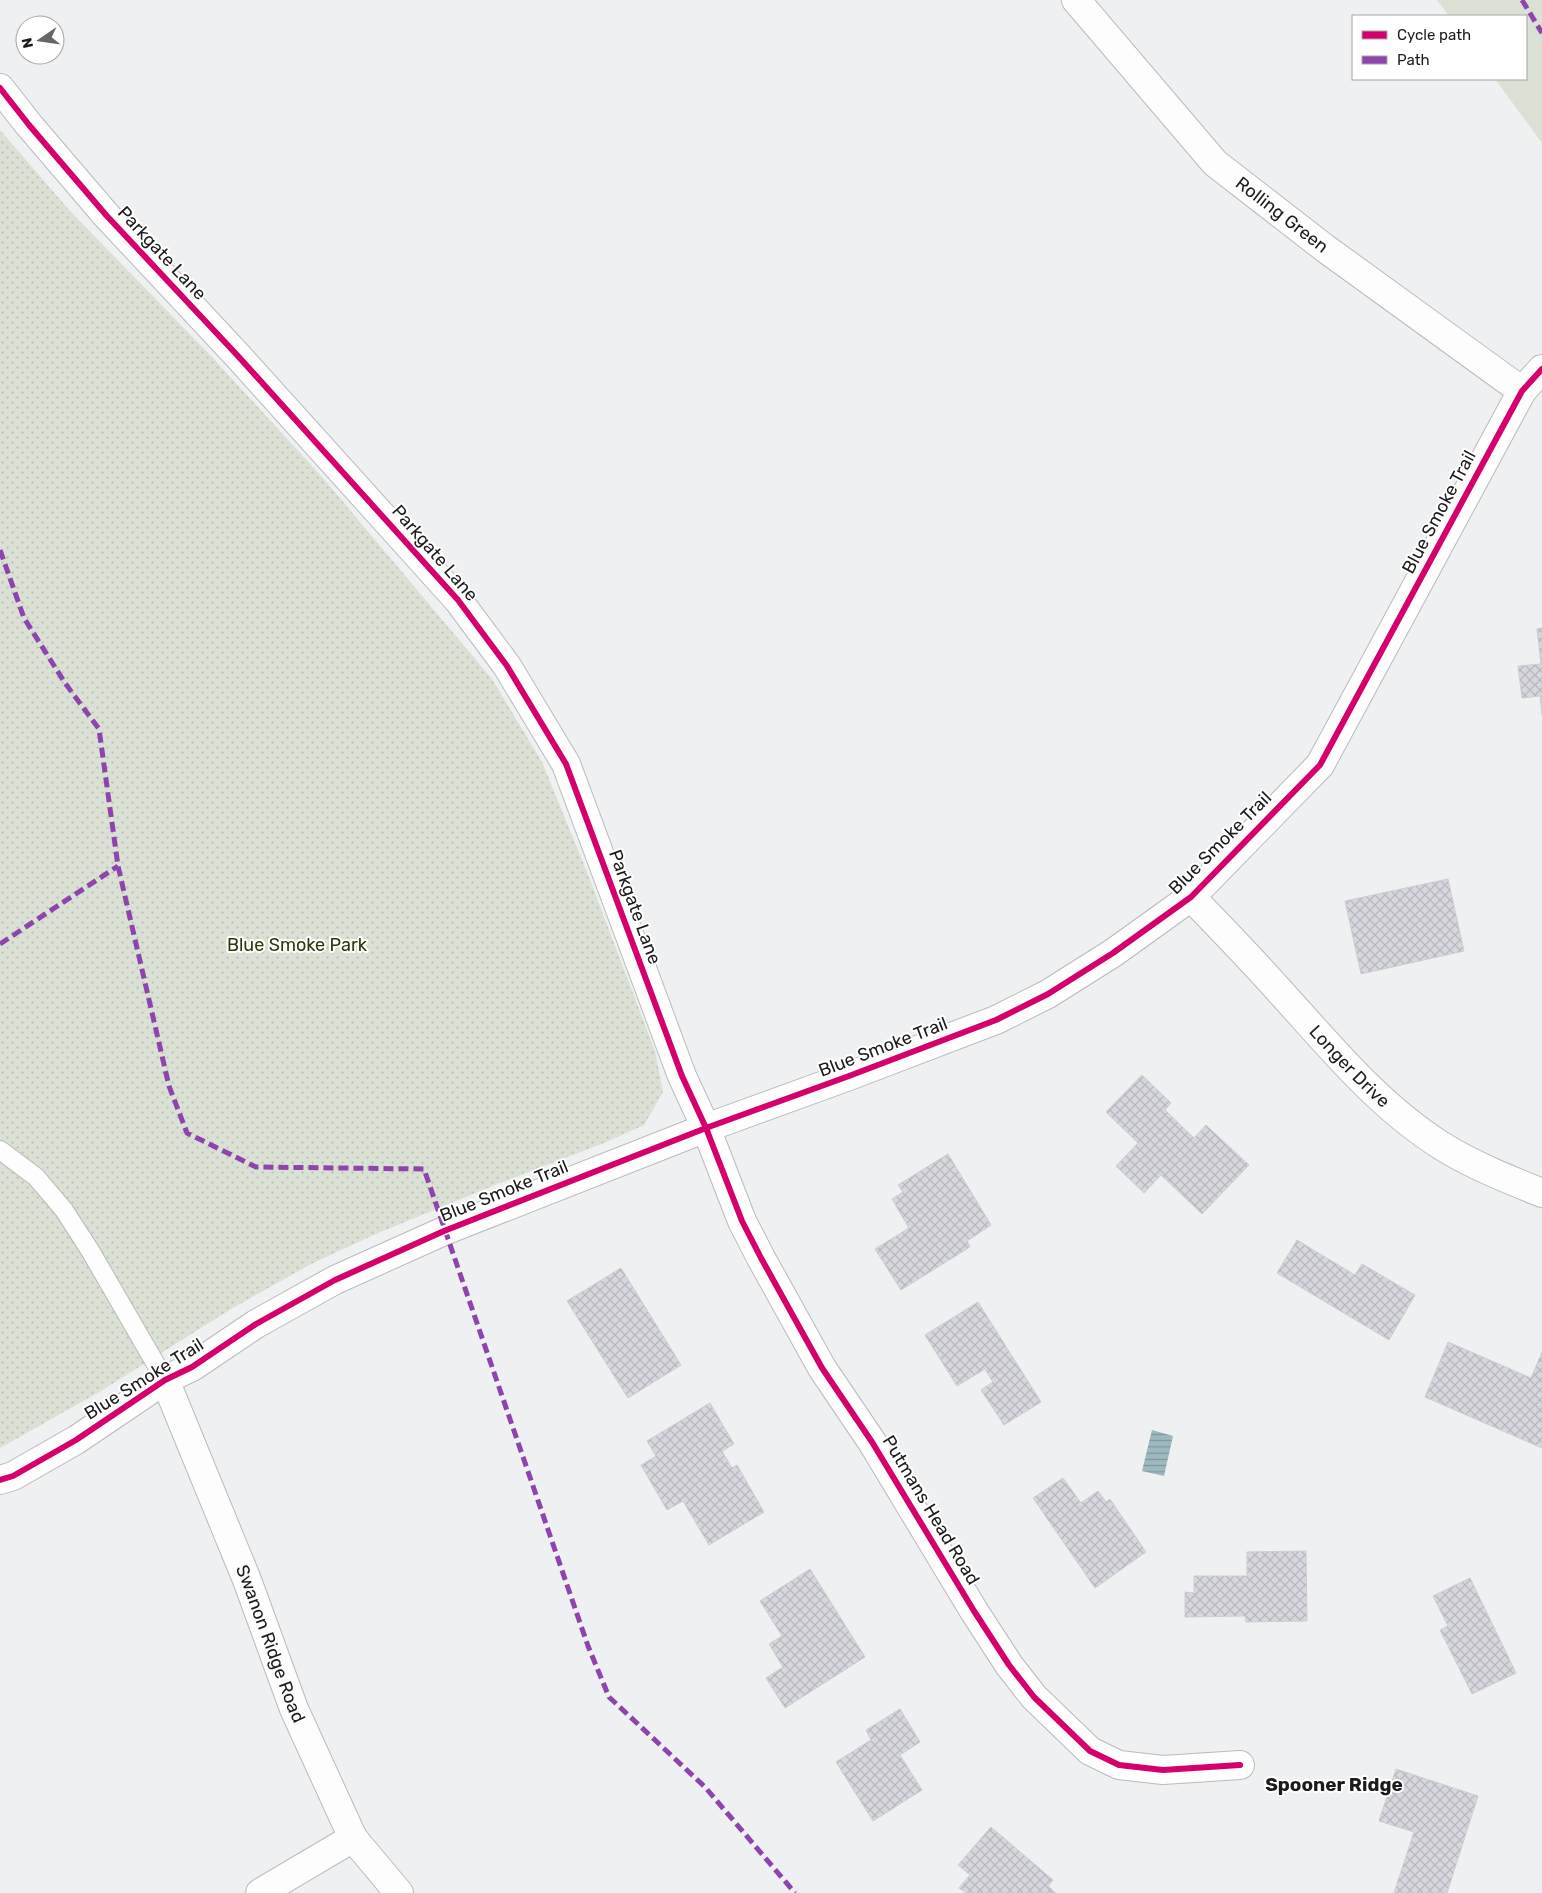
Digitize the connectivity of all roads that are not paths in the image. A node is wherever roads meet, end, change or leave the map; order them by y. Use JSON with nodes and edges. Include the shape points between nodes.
{"nodes":[{"id":1,"x":1076,"y":0,"type":"edge"},
{"id":2,"x":0,"y":88,"type":"edge"},
{"id":3,"x":1542,"y":369,"type":"edge"},
{"id":4,"x":1522,"y":391,"type":"junction"},
{"id":5,"x":1191,"y":897,"type":"junction"},
{"id":6,"x":706,"y":1128,"type":"junction"},
{"id":7,"x":0,"y":1150,"type":"edge"},
{"id":8,"x":1542,"y":1193,"type":"edge"},
{"id":9,"x":165,"y":1380,"type":"junction"},
{"id":10,"x":0,"y":1480,"type":"edge"},
{"id":11,"x":1240,"y":1765,"type":"dead end"},
{"id":12,"x":353,"y":1838,"type":"junction"},
{"id":13,"x":260,"y":1893,"type":"edge"},
{"id":14,"x":399,"y":1893,"type":"edge"}],
"edges":[{"from":1,"to":4,"type":"street","name":"Rolling Green","via":[[1214,162],[1326,249]]},
{"from":2,"to":6,"type":"street","name":"Parkgate Lane","via":[[106,215],[458,600],[507,666],[566,764],[682,1076]]},
{"from":3,"to":4,"type":"street","name":"Blue Smoke Trail"},
{"from":4,"to":5,"type":"street","name":"Blue Smoke Trail","via":[[1320,765]]},
{"from":5,"to":6,"type":"street","name":"Blue Smoke Trail","via":[[1113,953],[1048,994],[996,1020]]},
{"from":5,"to":8,"type":"street","name":"Longer Drive","via":[[1330,1048],[1412,1124],[1443,1146]]},
{"from":6,"to":9,"type":"street","name":"Blue Smoke Trail","via":[[444,1231],[335,1280]]},
{"from":6,"to":11,"type":"street","name":"Putmans Head Road","via":[[742,1221],[822,1368],[872,1442],[974,1611],[1034,1697],[1090,1751],[1119,1765],[1163,1770]]},
{"from":7,"to":9,"type":"lane","via":[[36,1176],[64,1210]]},
{"from":9,"to":10,"type":"street","name":"Blue Smoke Trail","via":[[76,1440],[13,1476]]},
{"from":9,"to":12,"type":"street","name":"Swanon Ridge Road","via":[[247,1580],[294,1708]]},
{"from":12,"to":13,"type":"street"},
{"from":12,"to":14,"type":"street","name":"Swanon Ridge Road"}]}
